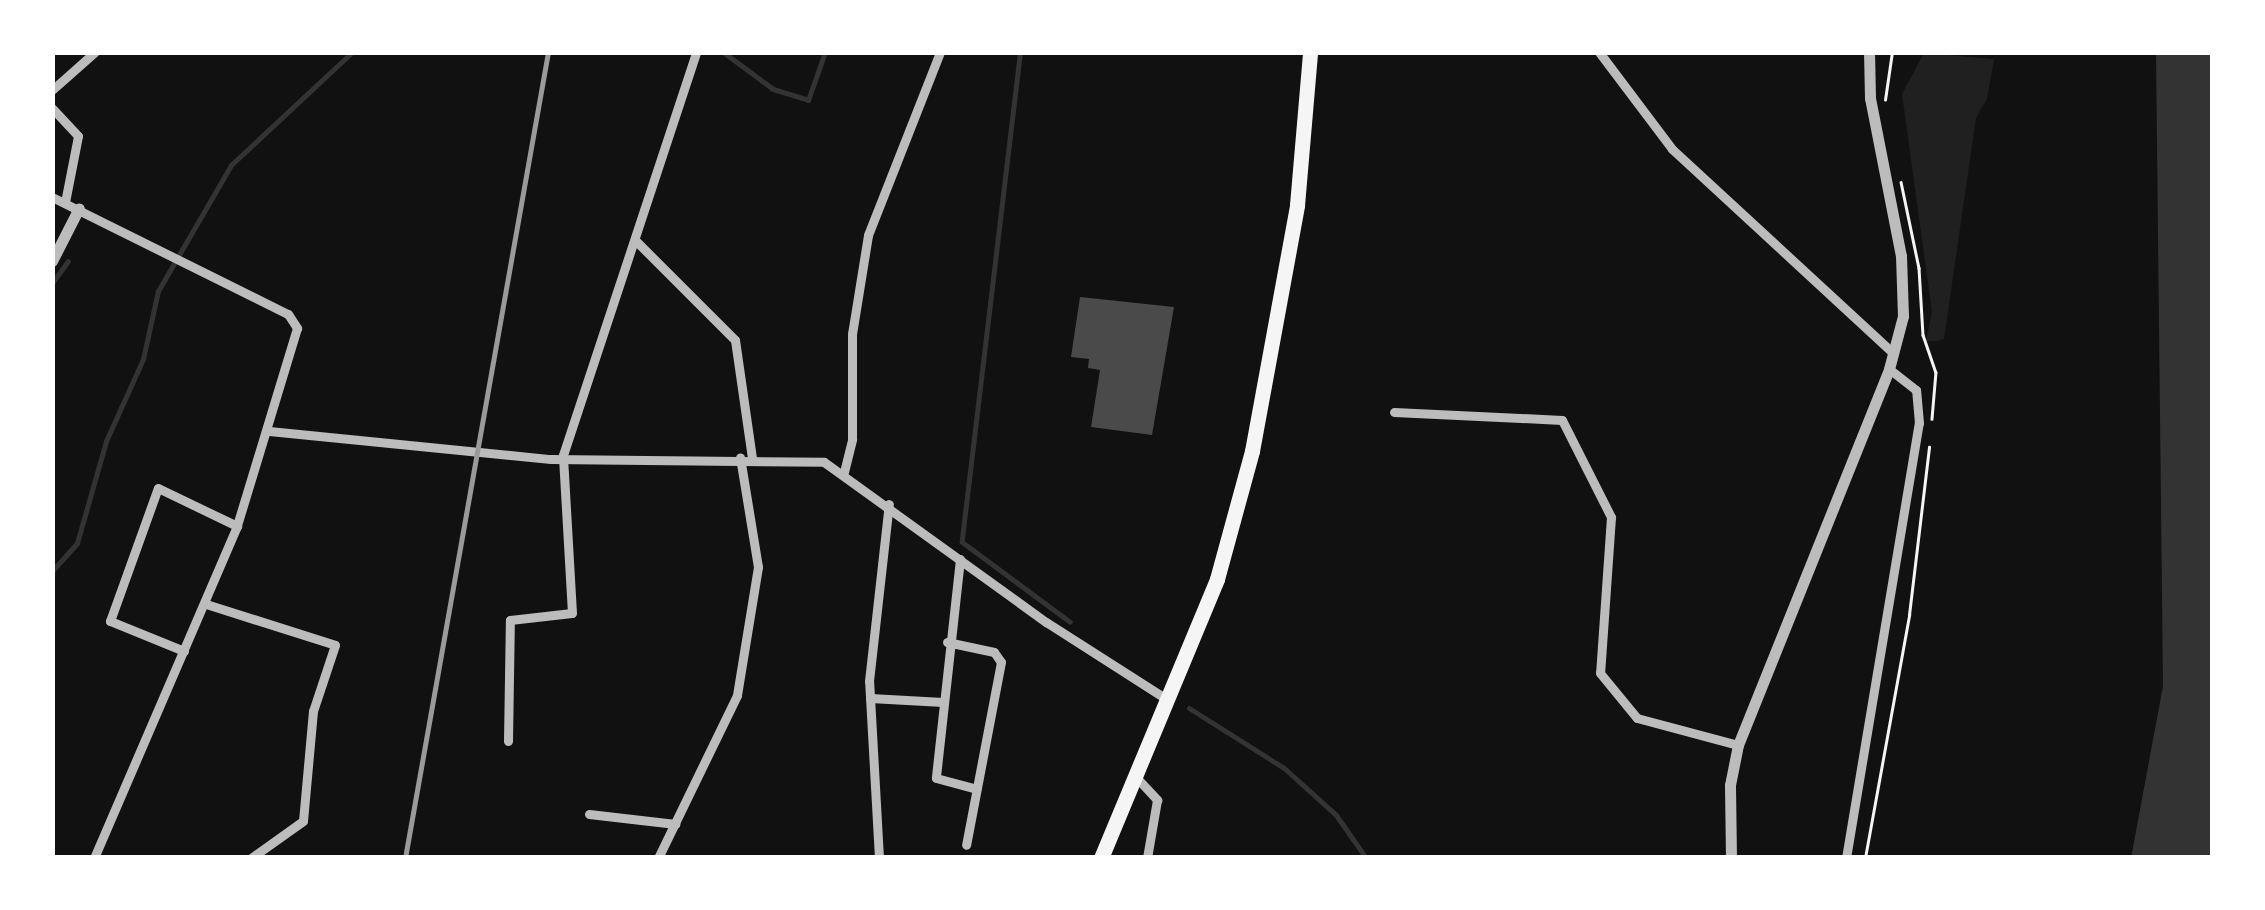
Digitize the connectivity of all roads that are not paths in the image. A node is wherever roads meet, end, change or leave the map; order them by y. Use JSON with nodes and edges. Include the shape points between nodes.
{"nodes":[{"id":1,"x":95,"y":52,"type":"edge"},
{"id":2,"x":696,"y":52,"type":"edge"},
{"id":3,"x":940,"y":52,"type":"edge"},
{"id":4,"x":1310,"y":52,"type":"edge"},
{"id":5,"x":1599,"y":52,"type":"edge"},
{"id":6,"x":1868,"y":52,"type":"edge"},
{"id":7,"x":52,"y":90,"type":"edge"},
{"id":8,"x":52,"y":108,"type":"edge"},
{"id":9,"x":52,"y":197,"type":"edge"},
{"id":10,"x":65,"y":202,"type":"junction"},
{"id":11,"x":79,"y":208,"type":"junction"},
{"id":12,"x":636,"y":241,"type":"junction"},
{"id":13,"x":52,"y":260,"type":"edge"},
{"id":14,"x":1892,"y":353,"type":"junction"},
{"id":15,"x":1889,"y":369,"type":"junction"},
{"id":16,"x":1394,"y":412,"type":"dead end"},
{"id":17,"x":269,"y":431,"type":"junction"},
{"id":18,"x":563,"y":455,"type":"junction"},
{"id":19,"x":740,"y":457,"type":"junction"},
{"id":20,"x":752,"y":458,"type":"junction"},
{"id":21,"x":844,"y":472,"type":"junction"},
{"id":22,"x":888,"y":504,"type":"junction"},
{"id":23,"x":237,"y":526,"type":"junction"},
{"id":24,"x":960,"y":560,"type":"junction"},
{"id":25,"x":206,"y":604,"type":"junction"},
{"id":26,"x":946,"y":642,"type":"junction"},
{"id":27,"x":184,"y":651,"type":"junction"},
{"id":28,"x":870,"y":698,"type":"junction"},
{"id":29,"x":1168,"y":700,"type":"junction"},
{"id":30,"x":943,"y":702,"type":"junction"},
{"id":31,"x":508,"y":741,"type":"dead end"},
{"id":32,"x":1738,"y":744,"type":"junction"},
{"id":33,"x":1135,"y":776,"type":"junction"},
{"id":34,"x":977,"y":789,"type":"junction"},
{"id":35,"x":589,"y":814,"type":"dead end"},
{"id":36,"x":675,"y":824,"type":"junction"},
{"id":37,"x":966,"y":844,"type":"dead end"},
{"id":38,"x":94,"y":858,"type":"edge"},
{"id":39,"x":251,"y":858,"type":"edge"},
{"id":40,"x":658,"y":858,"type":"edge"},
{"id":41,"x":879,"y":858,"type":"edge"},
{"id":42,"x":1100,"y":858,"type":"edge"},
{"id":43,"x":1146,"y":858,"type":"edge"},
{"id":44,"x":1731,"y":858,"type":"edge"},
{"id":45,"x":1846,"y":858,"type":"edge"}],
"edges":[{"from":1,"to":7,"type":"street"},
{"from":2,"to":12,"type":"street"},
{"from":3,"to":21,"type":"street","via":[[868,236],[852,334],[852,439]]},
{"from":4,"to":29,"type":"main road","via":[[1297,206],[1252,450],[1217,580]]},
{"from":5,"to":14,"type":"street","via":[[1672,149]]},
{"from":6,"to":14,"type":"street","via":[[1904,295]]},
{"from":8,"to":10,"type":"street","via":[[78,136]]},
{"from":9,"to":10,"type":"street"},
{"from":10,"to":11,"type":"street"},
{"from":11,"to":13,"type":"street"},
{"from":11,"to":17,"type":"street","via":[[297,324]]},
{"from":12,"to":18,"type":"street"},
{"from":12,"to":20,"type":"street","via":[[734,340]]},
{"from":14,"to":15,"type":"street"},
{"from":15,"to":32,"type":"street"},
{"from":15,"to":45,"type":"street","via":[[1916,390],[1919,423]]},
{"from":16,"to":32,"type":"street","via":[[1562,420],[1612,518],[1600,673],[1638,718]]},
{"from":17,"to":18,"type":"street"},
{"from":17,"to":23,"type":"street"},
{"from":18,"to":19,"type":"street"},
{"from":18,"to":31,"type":"street","via":[[572,613],[510,620]]},
{"from":19,"to":20,"type":"street"},
{"from":19,"to":36,"type":"street","via":[[758,567],[751,620],[737,695]]},
{"from":20,"to":21,"type":"street","via":[[824,462]]},
{"from":21,"to":22,"type":"street"},
{"from":22,"to":24,"type":"street"},
{"from":22,"to":28,"type":"street"},
{"from":23,"to":25,"type":"street"},
{"from":23,"to":27,"type":"street","via":[[158,488],[110,621]]},
{"from":24,"to":26,"type":"street"},
{"from":24,"to":29,"type":"street"},
{"from":25,"to":27,"type":"street"},
{"from":25,"to":39,"type":"street","via":[[336,645],[313,710],[303,820]]},
{"from":26,"to":30,"type":"street"},
{"from":26,"to":34,"type":"street","via":[[1000,656]]},
{"from":27,"to":38,"type":"street"},
{"from":28,"to":30,"type":"street"},
{"from":28,"to":41,"type":"street"},
{"from":29,"to":33,"type":"main road"},
{"from":30,"to":34,"type":"street","via":[[936,778]]},
{"from":32,"to":44,"type":"street","via":[[1730,786]]},
{"from":33,"to":42,"type":"main road"},
{"from":33,"to":43,"type":"street","via":[[1157,800]]},
{"from":34,"to":37,"type":"street"},
{"from":35,"to":36,"type":"street"},
{"from":36,"to":40,"type":"street"}]}
